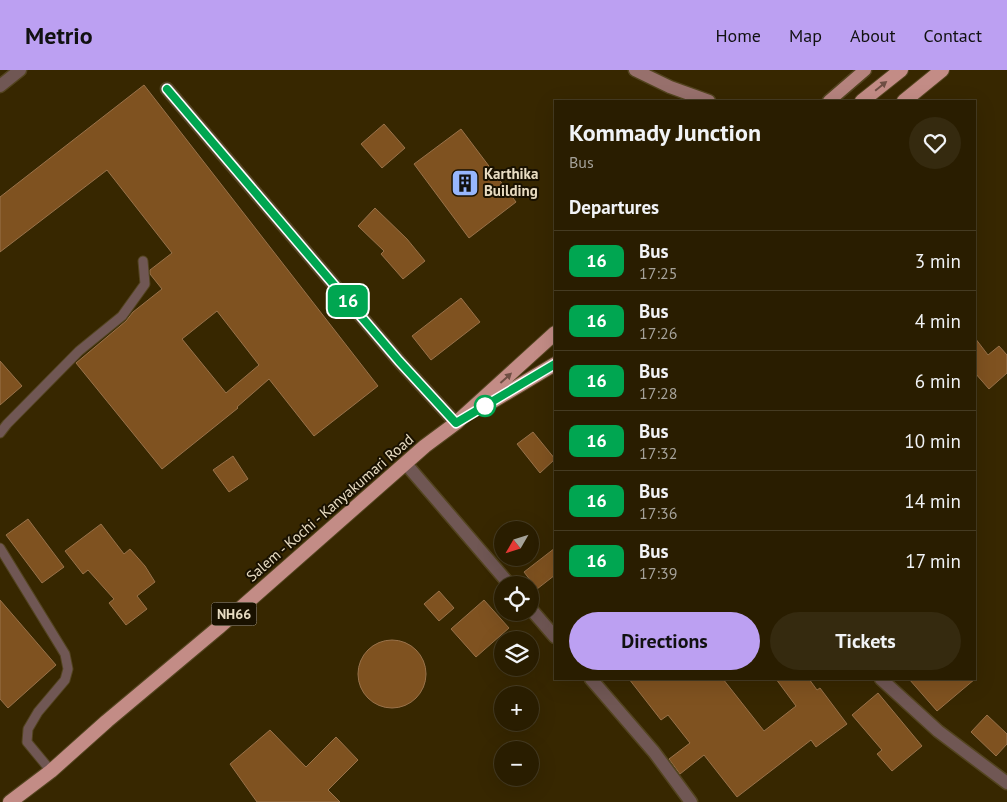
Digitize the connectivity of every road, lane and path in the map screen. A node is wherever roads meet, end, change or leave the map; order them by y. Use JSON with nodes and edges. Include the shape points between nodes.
{"nodes":[{"id":1,"x":20,"y":70,"type":"edge"},
{"id":2,"x":634,"y":70,"type":"edge"},
{"id":3,"x":865,"y":70,"type":"edge"},
{"id":4,"x":901,"y":70,"type":"edge"},
{"id":5,"x":942,"y":70,"type":"edge"},
{"id":6,"x":0,"y":86,"type":"edge"},
{"id":7,"x":167,"y":89,"type":"dead end"},
{"id":8,"x":706,"y":100,"type":"edge"},
{"id":9,"x":830,"y":100,"type":"edge"},
{"id":10,"x":863,"y":100,"type":"edge"},
{"id":11,"x":905,"y":100,"type":"edge"},
{"id":12,"x":143,"y":261,"type":"dead end"},
{"id":13,"x":554,"y":334,"type":"edge"},
{"id":14,"x":554,"y":365,"type":"edge"},
{"id":15,"x":456,"y":423,"type":"junction"},
{"id":16,"x":0,"y":433,"type":"edge"},
{"id":17,"x":406,"y":464,"type":"junction"},
{"id":18,"x":0,"y":548,"type":"edge"},
{"id":19,"x":502,"y":576,"type":"edge"},
{"id":20,"x":539,"y":618,"type":"edge"},
{"id":21,"x":554,"y":636,"type":"edge"},
{"id":22,"x":592,"y":680,"type":"edge"},
{"id":23,"x":882,"y":680,"type":"edge"},
{"id":24,"x":50,"y":771,"type":"junction"},
{"id":25,"x":1007,"y":783,"type":"edge"},
{"id":26,"x":16,"y":800,"type":"edge"},
{"id":27,"x":691,"y":802,"type":"edge"}],
"edges":[{"from":1,"to":6,"type":"street"},
{"from":2,"to":8,"type":"main road"},
{"from":3,"to":9,"type":"main road"},
{"from":10,"to":4,"type":"highway","one_way":true},
{"from":5,"to":11,"type":"highway"},
{"from":7,"to":15,"type":"street","via":[[399,361]]},
{"from":12,"to":16,"type":"lane","via":[[145,284],[122,316],[79,351]]},
{"from":15,"to":13,"type":"highway","name":"Salem - Kochi - Kanyakumari Road","number":"NH66","one_way":true},
{"from":14,"to":15,"type":"highway","number":"NH66"},
{"from":15,"to":17,"type":"highway","name":"Salem - Kochi - Kanyakumari Road","number":"NH66"},
{"from":17,"to":19,"type":"street"},
{"from":17,"to":24,"type":"highway","name":"Salem - Kochi - Kanyakumari Road","number":"NH66"},
{"from":18,"to":24,"type":"lane","via":[[65,654],[68,669],[65,680],[28,729],[27,742]]},
{"from":20,"to":21,"type":"street"},
{"from":22,"to":27,"type":"street","via":[[654,752]]},
{"from":23,"to":25,"type":"street","via":[[938,731]]},
{"from":24,"to":26,"type":"highway","name":"Salem - Kochi - Kanyakumari Road","number":"NH66"}]}
